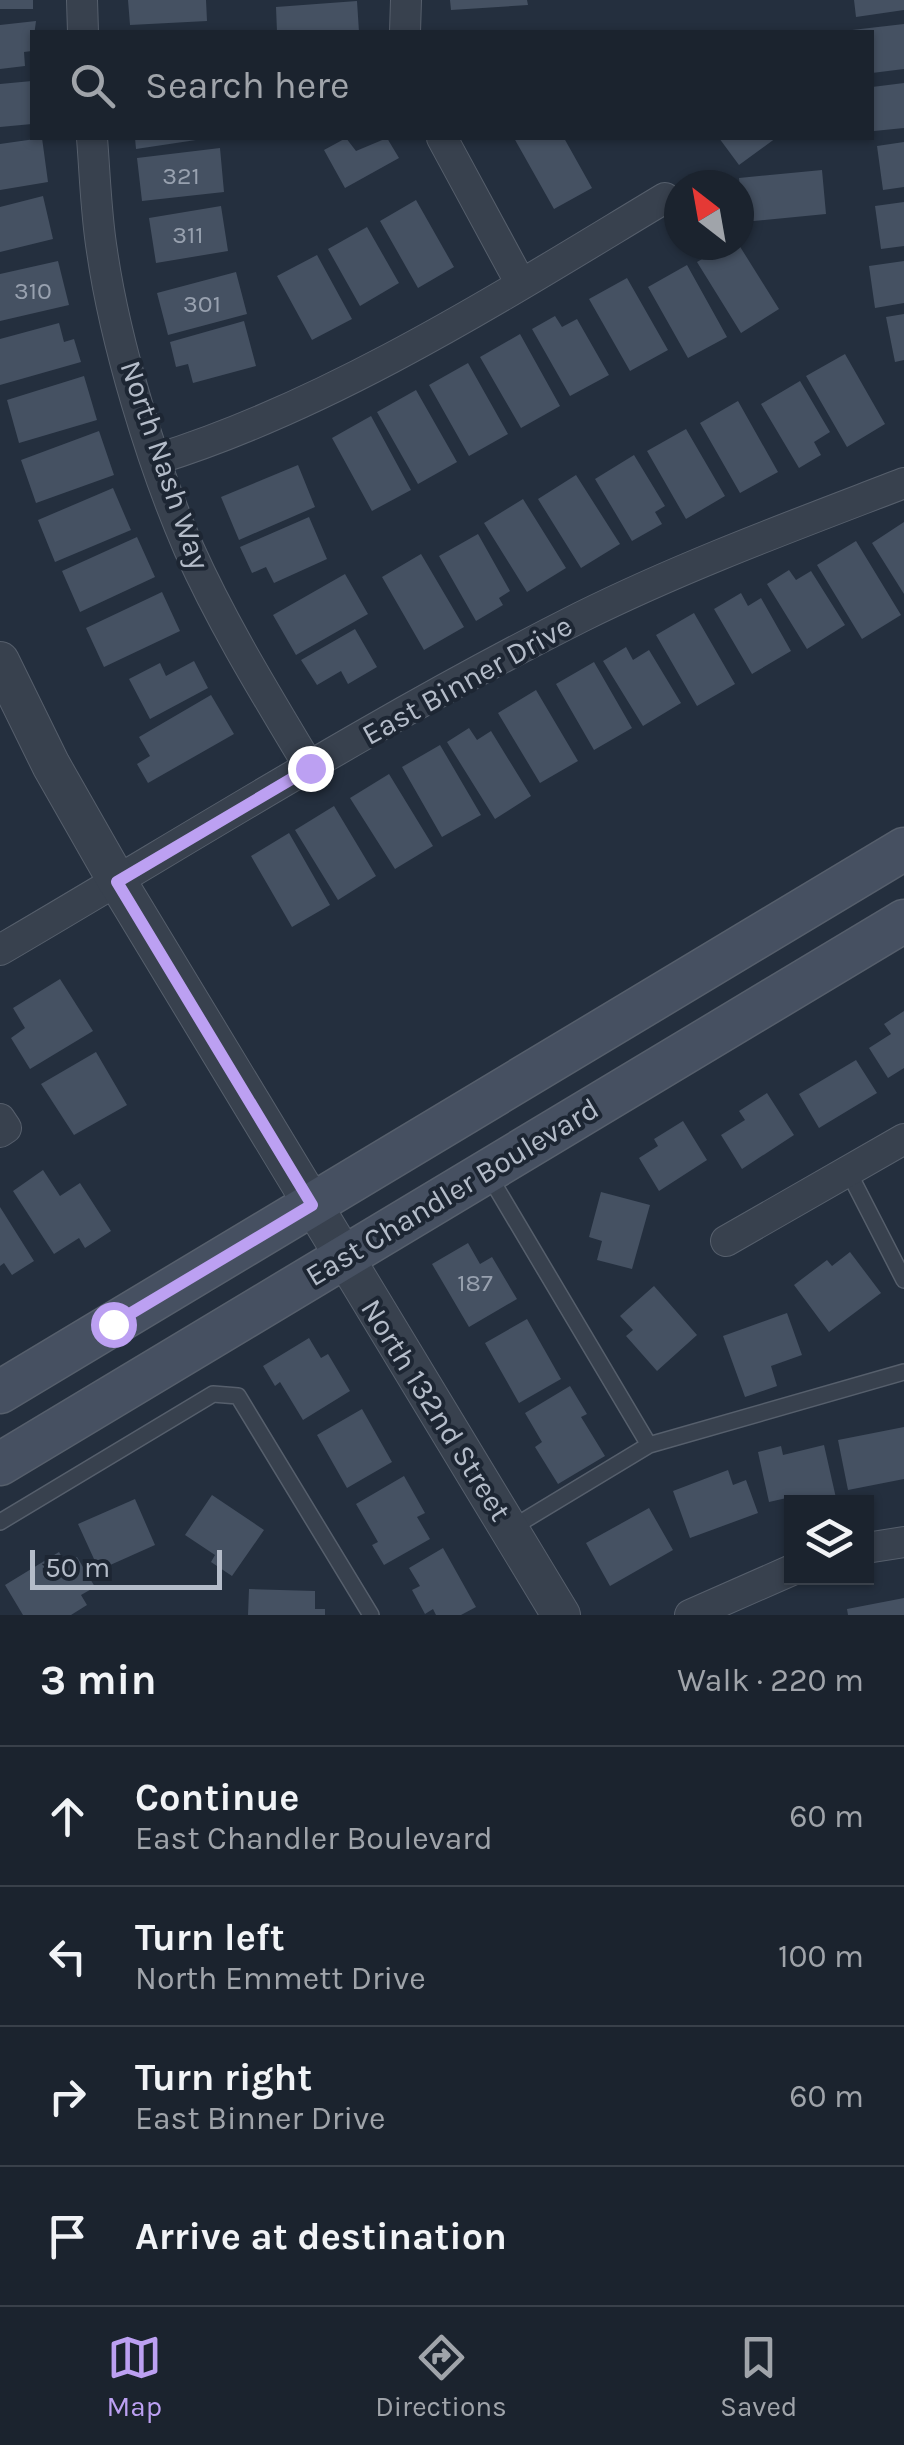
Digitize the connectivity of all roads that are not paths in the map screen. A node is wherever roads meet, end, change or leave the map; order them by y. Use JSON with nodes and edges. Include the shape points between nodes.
{"nodes":[{"id":1,"x":82,"y":0,"type":"edge"},
{"id":2,"x":406,"y":0,"type":"edge"},
{"id":3,"x":83,"y":30,"type":"edge"},
{"id":4,"x":406,"y":30,"type":"edge"},
{"id":5,"x":92,"y":140,"type":"edge"},
{"id":6,"x":443,"y":140,"type":"edge"},
{"id":7,"x":664,"y":199,"type":"edge"},
{"id":8,"x":521,"y":284,"type":"junction"},
{"id":9,"x":157,"y":459,"type":"junction"},
{"id":10,"x":904,"y":483,"type":"edge"},
{"id":11,"x":0,"y":661,"type":"edge"},
{"id":12,"x":310,"y":768,"type":"junction"},
{"id":13,"x":904,"y":849,"type":"edge"},
{"id":14,"x":117,"y":882,"type":"junction"},
{"id":15,"x":904,"y":921,"type":"edge"},
{"id":16,"x":0,"y":950,"type":"edge"},
{"id":17,"x":904,"y":1139,"type":"edge"},
{"id":18,"x":486,"y":1171,"type":"junction"},
{"id":19,"x":848,"y":1171,"type":"junction"},
{"id":20,"x":312,"y":1205,"type":"junction"},
{"id":21,"x":726,"y":1241,"type":"dead end"},
{"id":22,"x":342,"y":1257,"type":"junction"},
{"id":23,"x":904,"y":1280,"type":"edge"},
{"id":24,"x":904,"y":1372,"type":"edge"},
{"id":25,"x":0,"y":1392,"type":"edge"},
{"id":26,"x":649,"y":1445,"type":"junction"},
{"id":27,"x":0,"y":1464,"type":"edge"},
{"id":28,"x":0,"y":1522,"type":"edge"},
{"id":29,"x":510,"y":1529,"type":"junction"},
{"id":30,"x":904,"y":1542,"type":"edge"},
{"id":31,"x":874,"y":1547,"type":"edge"},
{"id":32,"x":784,"y":1574,"type":"edge"},
{"id":33,"x":371,"y":1615,"type":"edge"},
{"id":34,"x":561,"y":1615,"type":"edge"},
{"id":35,"x":690,"y":1615,"type":"edge"}],
"edges":[{"from":1,"to":3,"type":"street"},
{"from":2,"to":4,"type":"street"},
{"from":5,"to":9,"type":"street","name":"North Nash Way","via":[[102,252]]},
{"from":6,"to":8,"type":"street"},
{"from":7,"to":8,"type":"street"},
{"from":8,"to":9,"type":"street","via":[[278,415]]},
{"from":9,"to":12,"type":"street","name":"North Nash Way","via":[[188,547],[236,645]]},
{"from":10,"to":12,"type":"street","name":"East Binner Drive","via":[[722,552],[582,617]]},
{"from":11,"to":14,"type":"street","name":"North 132nd Street"},
{"from":12,"to":14,"type":"street","name":"East Binner Drive"},
{"from":13,"to":20,"type":"main road","name":"East Chandler Boulevard"},
{"from":14,"to":16,"type":"street","name":"East Binner Drive"},
{"from":14,"to":20,"type":"street","name":"North 132nd Street"},
{"from":15,"to":18,"type":"main road","name":"East Chandler Boulevard"},
{"from":17,"to":19,"type":"street"},
{"from":18,"to":22,"type":"main road","name":"East Chandler Boulevard"},
{"from":18,"to":26,"type":"lane"},
{"from":19,"to":21,"type":"street"},
{"from":19,"to":23,"type":"lane"},
{"from":20,"to":22,"type":"street","name":"North 132nd Street"},
{"from":20,"to":25,"type":"main road","name":"East Chandler Boulevard"},
{"from":22,"to":27,"type":"main road","name":"East Chandler Boulevard"},
{"from":22,"to":29,"type":"street","name":"North 132nd Street"},
{"from":24,"to":26,"type":"lane"},
{"from":26,"to":29,"type":"lane"},
{"from":28,"to":33,"type":"lane","via":[[213,1394],[238,1396]]},
{"from":29,"to":34,"type":"street","name":"North 132nd Street"},
{"from":30,"to":31,"type":"street"},
{"from":32,"to":35,"type":"street"}]}
